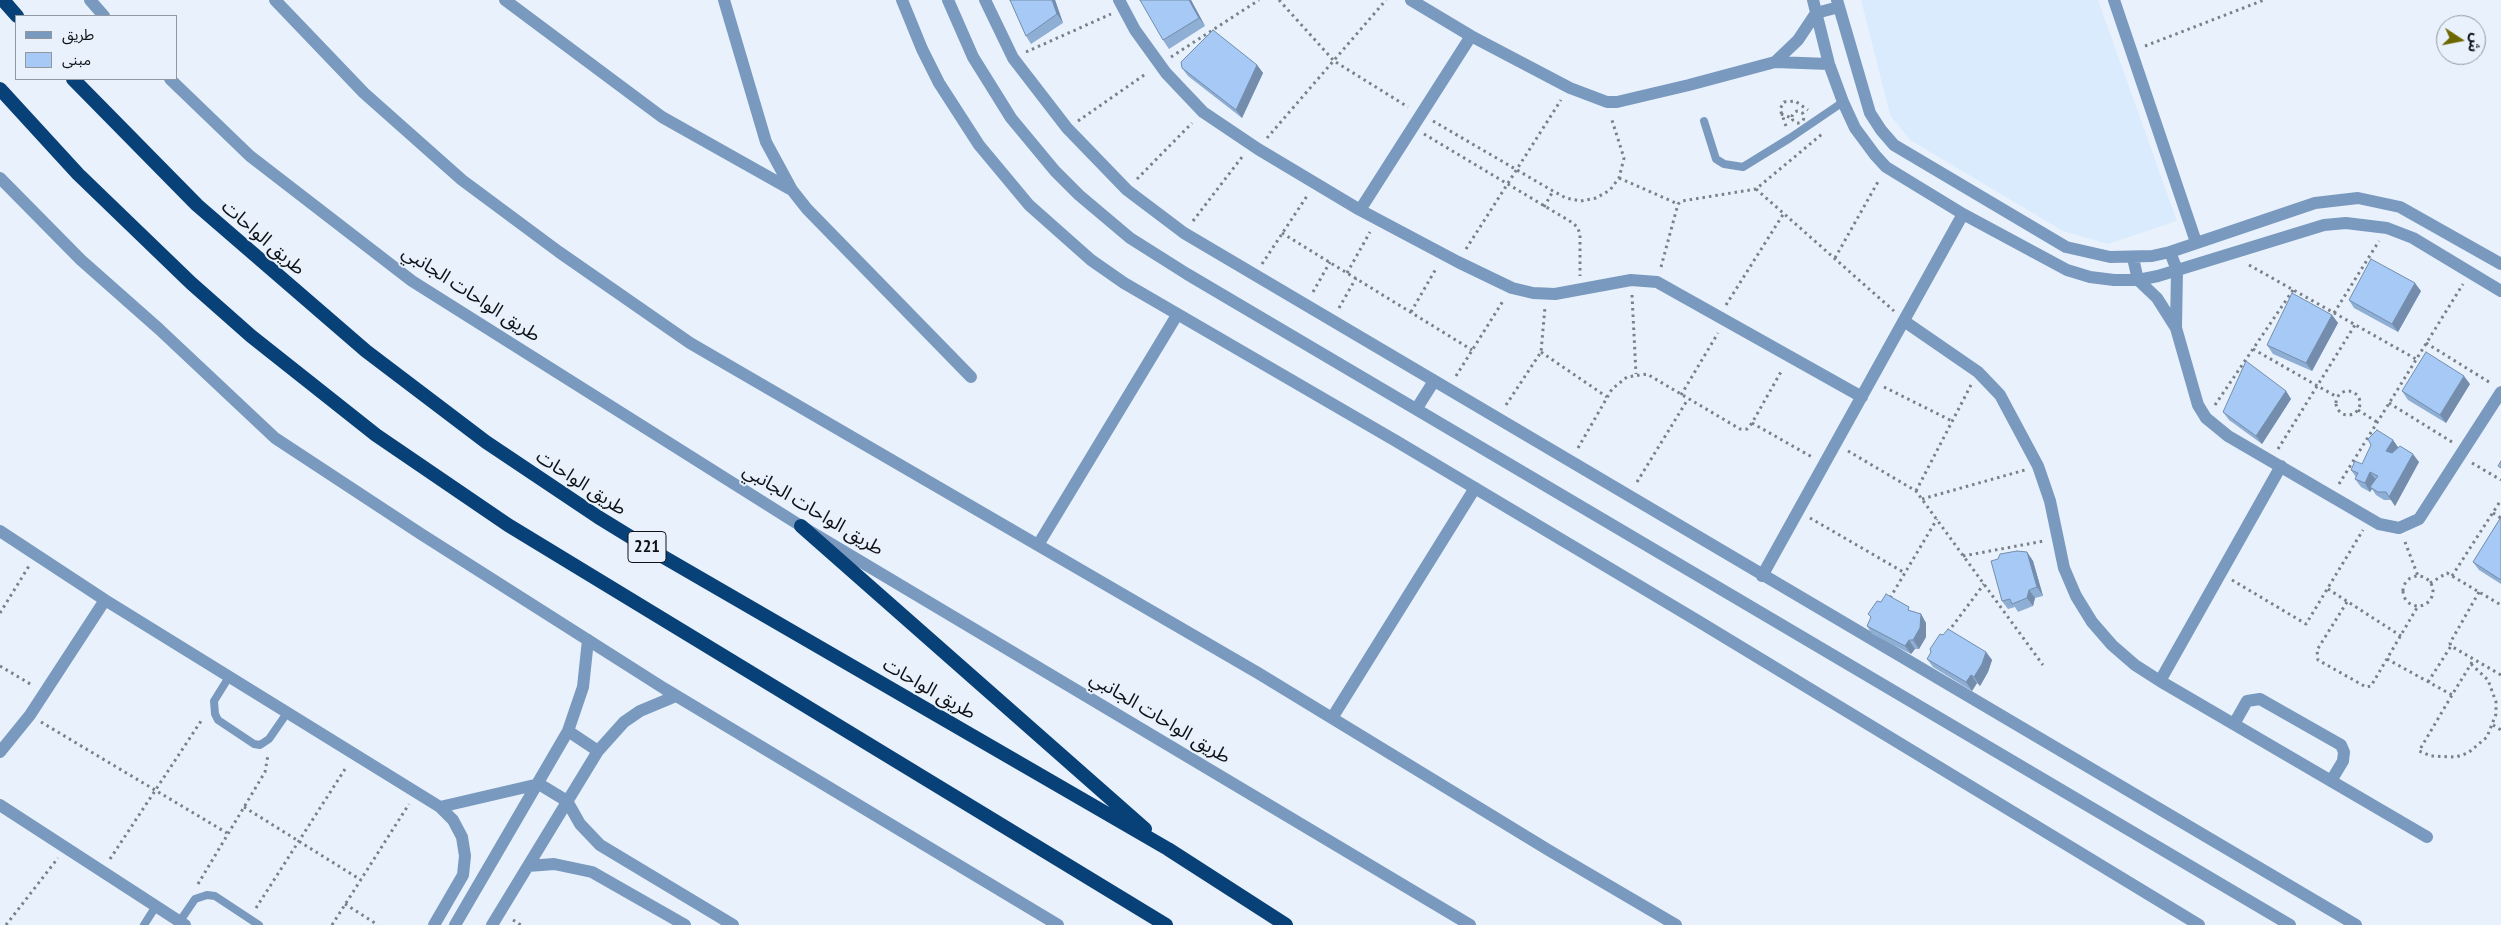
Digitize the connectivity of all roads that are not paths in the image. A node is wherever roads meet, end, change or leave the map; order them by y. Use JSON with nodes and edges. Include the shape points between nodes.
{"nodes":[{"id":1,"x":3,"y":0,"type":"edge"},
{"id":2,"x":90,"y":0,"type":"edge"},
{"id":3,"x":275,"y":0,"type":"edge"},
{"id":4,"x":724,"y":0,"type":"edge"},
{"id":5,"x":902,"y":0,"type":"edge"},
{"id":6,"x":948,"y":0,"type":"edge"},
{"id":7,"x":985,"y":0,"type":"edge"},
{"id":8,"x":1411,"y":0,"type":"edge"},
{"id":9,"x":1813,"y":0,"type":"edge"},
{"id":10,"x":2114,"y":0,"type":"edge"},
{"id":11,"x":508,"y":1,"type":"edge"},
{"id":12,"x":1121,"y":4,"type":"edge"},
{"id":13,"x":1838,"y":4,"type":"edge"},
{"id":14,"x":1816,"y":13,"type":"junction"},
{"id":15,"x":16,"y":15,"type":"edge"},
{"id":16,"x":103,"y":15,"type":"edge"},
{"id":17,"x":1471,"y":36,"type":"junction"},
{"id":18,"x":1775,"y":62,"type":"junction"},
{"id":19,"x":1829,"y":64,"type":"junction"},
{"id":20,"x":74,"y":80,"type":"edge"},
{"id":21,"x":171,"y":80,"type":"edge"},
{"id":22,"x":0,"y":89,"type":"edge"},
{"id":23,"x":1843,"y":102,"type":"junction"},
{"id":24,"x":1704,"y":121,"type":"dead end"},
{"id":25,"x":0,"y":178,"type":"edge"},
{"id":26,"x":792,"y":190,"type":"junction"},
{"id":27,"x":1360,"y":210,"type":"junction"},
{"id":28,"x":1963,"y":214,"type":"junction"},
{"id":29,"x":2196,"y":242,"type":"junction"},
{"id":30,"x":2170,"y":252,"type":"junction"},
{"id":31,"x":2133,"y":258,"type":"junction"},
{"id":32,"x":2501,"y":264,"type":"edge"},
{"id":33,"x":2177,"y":270,"type":"junction"},
{"id":34,"x":2138,"y":280,"type":"junction"},
{"id":35,"x":2501,"y":291,"type":"edge"},
{"id":36,"x":1178,"y":315,"type":"junction"},
{"id":37,"x":1904,"y":321,"type":"junction"},
{"id":38,"x":2176,"y":328,"type":"junction"},
{"id":39,"x":971,"y":377,"type":"dead end"},
{"id":40,"x":1434,"y":381,"type":"junction"},
{"id":41,"x":2497,"y":388,"type":"edge"},
{"id":42,"x":1862,"y":397,"type":"junction"},
{"id":43,"x":1417,"y":408,"type":"junction"},
{"id":44,"x":2276,"y":464,"type":"junction"},
{"id":45,"x":1475,"y":488,"type":"junction"},
{"id":46,"x":801,"y":526,"type":"junction"},
{"id":47,"x":0,"y":531,"type":"edge"},
{"id":48,"x":1038,"y":545,"type":"junction"},
{"id":49,"x":1762,"y":576,"type":"junction"},
{"id":50,"x":105,"y":600,"type":"junction"},
{"id":51,"x":588,"y":640,"type":"junction"},
{"id":52,"x":229,"y":677,"type":"junction"},
{"id":53,"x":2160,"y":681,"type":"junction"},
{"id":54,"x":676,"y":696,"type":"junction"},
{"id":55,"x":287,"y":713,"type":"junction"},
{"id":56,"x":1332,"y":718,"type":"junction"},
{"id":57,"x":2234,"y":724,"type":"junction"},
{"id":58,"x":568,"y":731,"type":"junction"},
{"id":59,"x":598,"y":751,"type":"junction"},
{"id":60,"x":0,"y":752,"type":"edge"},
{"id":61,"x":2331,"y":782,"type":"junction"},
{"id":62,"x":539,"y":784,"type":"junction"},
{"id":63,"x":567,"y":801,"type":"junction"},
{"id":64,"x":0,"y":805,"type":"edge"},
{"id":65,"x":440,"y":807,"type":"junction"},
{"id":66,"x":2427,"y":837,"type":"dead end"},
{"id":67,"x":1168,"y":849,"type":"junction"},
{"id":68,"x":528,"y":866,"type":"junction"},
{"id":69,"x":156,"y":906,"type":"junction"},
{"id":70,"x":182,"y":923,"type":"edge"},
{"id":71,"x":144,"y":925,"type":"edge"},
{"id":72,"x":259,"y":925,"type":"edge"},
{"id":73,"x":434,"y":925,"type":"edge"},
{"id":74,"x":455,"y":925,"type":"edge"},
{"id":75,"x":492,"y":925,"type":"edge"},
{"id":76,"x":685,"y":925,"type":"edge"},
{"id":77,"x":733,"y":925,"type":"edge"},
{"id":78,"x":1058,"y":925,"type":"edge"},
{"id":79,"x":1166,"y":925,"type":"edge"},
{"id":80,"x":1286,"y":925,"type":"edge"},
{"id":81,"x":1470,"y":925,"type":"edge"},
{"id":82,"x":1676,"y":925,"type":"edge"},
{"id":83,"x":2199,"y":925,"type":"edge"},
{"id":84,"x":2290,"y":925,"type":"edge"},
{"id":85,"x":2356,"y":925,"type":"edge"}],
"edges":[{"from":1,"to":15,"type":"highway"},
{"from":2,"to":16,"type":"street"},
{"from":3,"to":48,"type":"street","via":[[364,94],[462,180],[559,252],[690,343]]},
{"from":4,"to":26,"type":"street","via":[[766,142]]},
{"from":5,"to":36,"type":"street","via":[[939,82],[1000,172],[1029,205],[1091,260],[1124,284]]},
{"from":6,"to":43,"type":"street","via":[[973,57],[1011,118],[1055,171],[1104,217],[1158,257]]},
{"from":7,"to":40,"type":"street","via":[[1013,58],[1067,128],[1127,190],[1184,233]]},
{"from":8,"to":17,"type":"street"},
{"from":9,"to":14,"type":"street"},
{"from":10,"to":29,"type":"street"},
{"from":11,"to":26,"type":"street","via":[[662,117]]},
{"from":12,"to":27,"type":"street","via":[[1160,64],[1203,112]]},
{"from":13,"to":14,"type":"street"},
{"from":13,"to":31,"type":"street","via":[[1870,113],[1894,144],[2066,246],[2110,257]]},
{"from":14,"to":18,"type":"street","via":[[1798,40]]},
{"from":14,"to":19,"type":"street"},
{"from":17,"to":18,"type":"street","via":[[1570,88],[1606,102],[1617,102]]},
{"from":17,"to":27,"type":"street"},
{"from":18,"to":19,"type":"street"},
{"from":19,"to":23,"type":"street"},
{"from":20,"to":67,"type":"highway","name":"طريق الواحات","number":"221","via":[[197,205],[366,351],[486,442],[655,552]]},
{"from":21,"to":46,"type":"street","name":"طريق الواحات الجانبي","via":[[250,156],[412,281]]},
{"from":22,"to":79,"type":"highway","via":[[78,174],[191,284],[376,435],[508,525]]},
{"from":23,"to":24,"type":"lane","via":[[1743,167],[1733,167],[1716,159]]},
{"from":23,"to":28,"type":"street","via":[[1864,142],[1886,167]]},
{"from":25,"to":51,"type":"street","via":[[81,260],[276,438]]},
{"from":26,"to":39,"type":"street"},
{"from":27,"to":42,"type":"street","via":[[1458,262],[1512,288],[1532,293],[1631,280],[1657,282]]},
{"from":28,"to":34,"type":"street","via":[[2067,270],[2090,277]]},
{"from":28,"to":37,"type":"street"},
{"from":29,"to":30,"type":"street"},
{"from":29,"to":32,"type":"street","via":[[2314,203],[2358,198],[2400,207]]},
{"from":30,"to":31,"type":"street"},
{"from":30,"to":33,"type":"street"},
{"from":31,"to":34,"type":"street"},
{"from":33,"to":34,"type":"street"},
{"from":33,"to":35,"type":"street","via":[[2324,225],[2346,222],[2387,228],[2412,238]]},
{"from":33,"to":38,"type":"street"},
{"from":34,"to":38,"type":"street","via":[[2157,298]]},
{"from":36,"to":45,"type":"street"},
{"from":36,"to":48,"type":"street"},
{"from":37,"to":42,"type":"street"},
{"from":37,"to":53,"type":"street","via":[[1978,372],[2000,394],[2038,466],[2050,502],[2064,568],[2073,589],[2092,622],[2112,645]]},
{"from":38,"to":44,"type":"street","via":[[2198,405],[2206,418],[2216,429]]},
{"from":40,"to":43,"type":"street"},
{"from":40,"to":49,"type":"street"},
{"from":41,"to":44,"type":"street","via":[[2462,453],[2419,519],[2399,528],[2384,526]]},
{"from":42,"to":49,"type":"street"},
{"from":43,"to":84,"type":"street"},
{"from":44,"to":53,"type":"street","via":[[2221,573]]},
{"from":45,"to":56,"type":"street"},
{"from":45,"to":83,"type":"street"},
{"from":46,"to":67,"type":"highway"},
{"from":46,"to":81,"type":"street","name":"طريق الواحات الجانبي"},
{"from":47,"to":50,"type":"street"},
{"from":48,"to":56,"type":"street"},
{"from":49,"to":85,"type":"street"},
{"from":50,"to":52,"type":"street"},
{"from":50,"to":60,"type":"street","via":[[30,715]]},
{"from":51,"to":54,"type":"street"},
{"from":51,"to":58,"type":"street","via":[[583,687]]},
{"from":52,"to":55,"type":"street"},
{"from":52,"to":55,"type":"lane","via":[[214,701],[215,714],[218,720],[254,744],[260,745],[269,739]]},
{"from":53,"to":57,"type":"street"},
{"from":54,"to":59,"type":"street","via":[[640,711],[624,722]]},
{"from":54,"to":78,"type":"street"},
{"from":55,"to":65,"type":"street"},
{"from":56,"to":82,"type":"street"},
{"from":57,"to":61,"type":"street"},
{"from":57,"to":61,"type":"street","via":[[2247,701],[2260,699],[2341,745],[2343,761]]},
{"from":58,"to":59,"type":"street"},
{"from":58,"to":62,"type":"street"},
{"from":59,"to":63,"type":"street"},
{"from":61,"to":66,"type":"street"},
{"from":62,"to":63,"type":"street"},
{"from":62,"to":65,"type":"street"},
{"from":62,"to":74,"type":"street"},
{"from":63,"to":68,"type":"street"},
{"from":63,"to":77,"type":"street","via":[[580,824],[600,845]]},
{"from":64,"to":69,"type":"street"},
{"from":65,"to":73,"type":"street","via":[[453,820],[462,837],[465,856],[463,875]]},
{"from":67,"to":80,"type":"highway","name":"طريق الواحات","number":"221"},
{"from":68,"to":75,"type":"street"},
{"from":68,"to":76,"type":"street","via":[[554,864],[592,872]]},
{"from":69,"to":70,"type":"street"},
{"from":69,"to":71,"type":"lane"},
{"from":70,"to":72,"type":"lane","via":[[195,898],[215,896]]}]}
